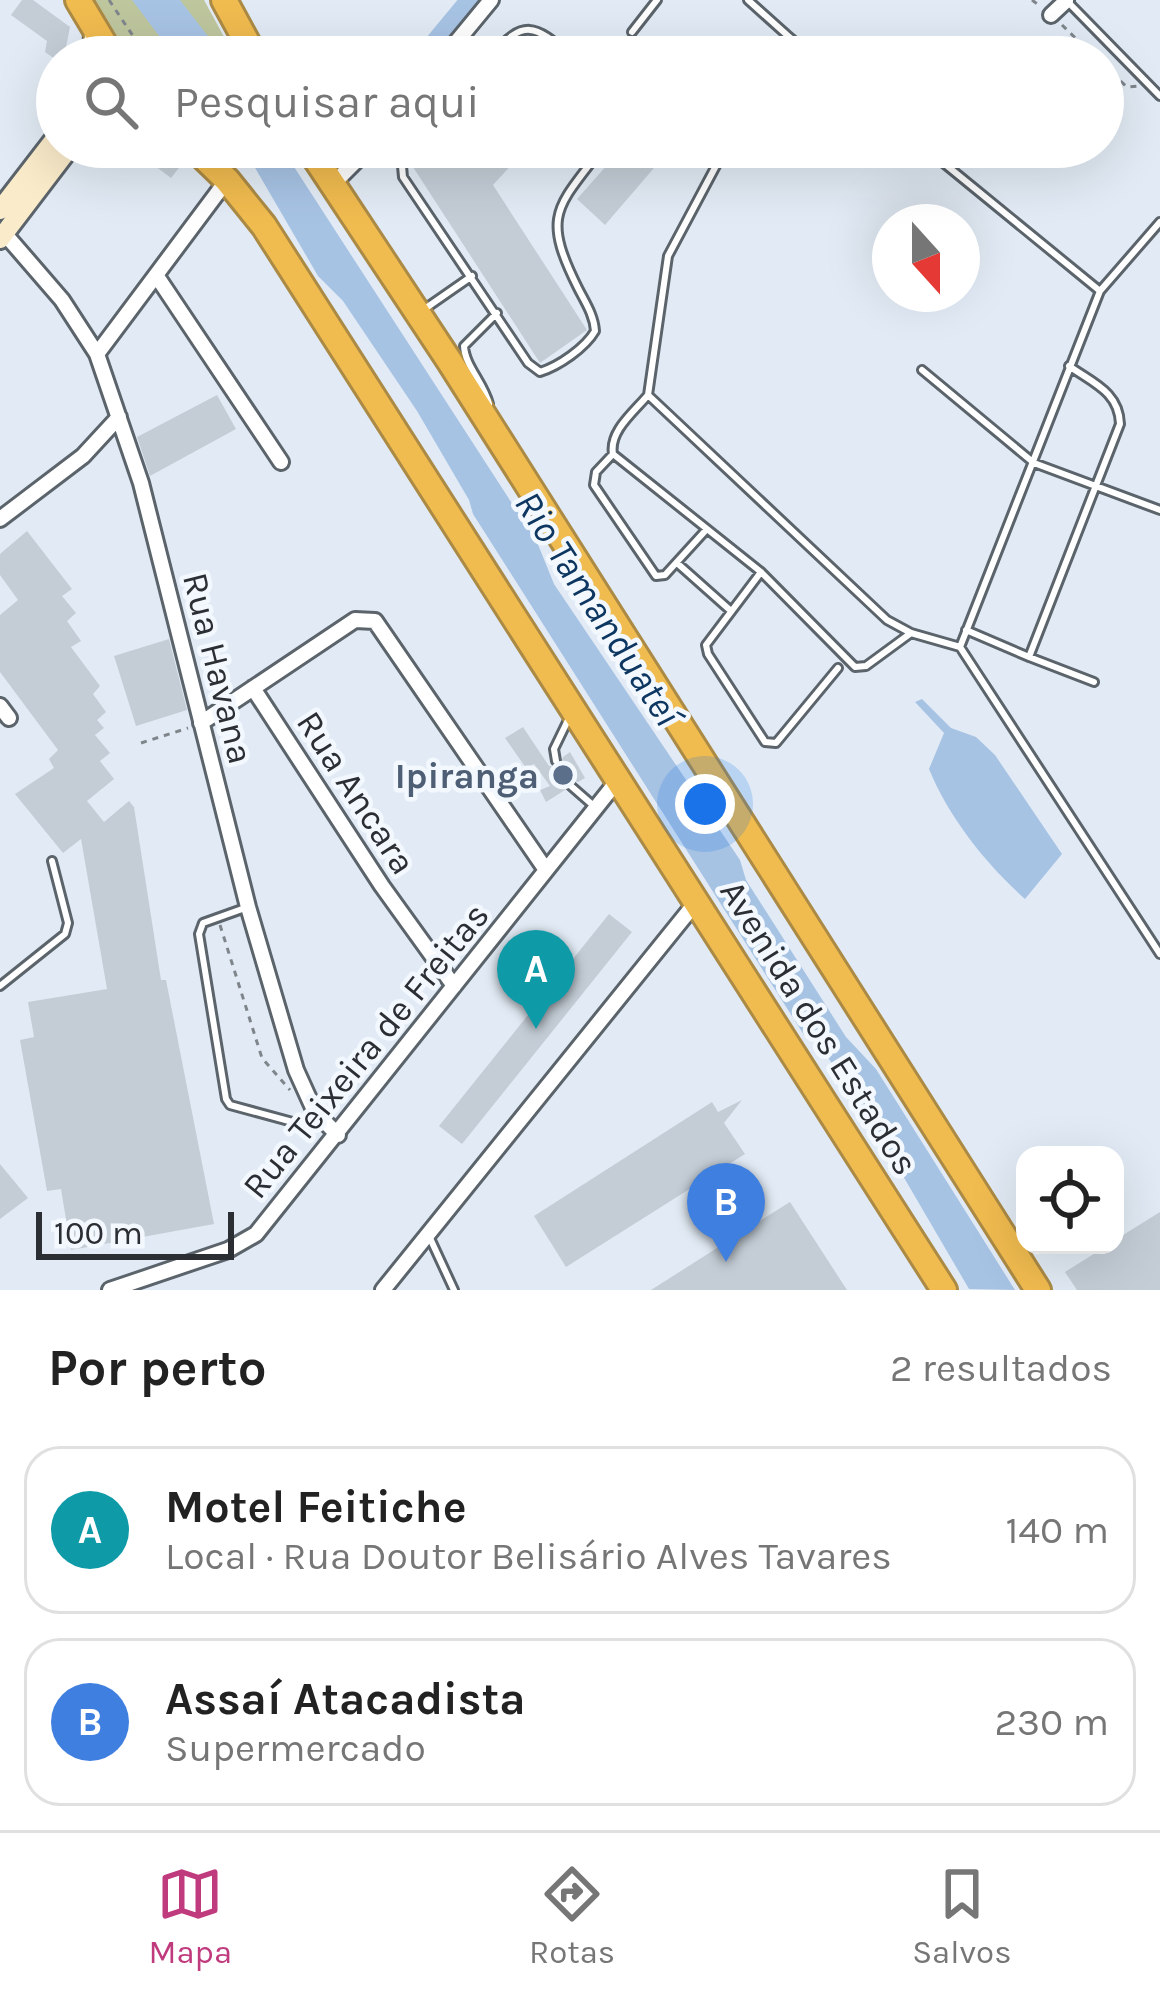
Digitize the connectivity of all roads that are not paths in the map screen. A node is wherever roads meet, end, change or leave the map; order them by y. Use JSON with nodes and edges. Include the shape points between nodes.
{"nodes":[{"id":1,"x":77,"y":0,"type":"edge"},
{"id":2,"x":224,"y":0,"type":"edge"},
{"id":3,"x":491,"y":0,"type":"edge"},
{"id":4,"x":656,"y":0,"type":"edge"},
{"id":5,"x":748,"y":0,"type":"edge"},
{"id":6,"x":1065,"y":0,"type":"edge"},
{"id":7,"x":1051,"y":15,"type":"road end"},
{"id":8,"x":632,"y":32,"type":"dead end"},
{"id":9,"x":787,"y":35,"type":"edge"},
{"id":10,"x":90,"y":36,"type":"edge"},
{"id":11,"x":244,"y":36,"type":"edge"},
{"id":12,"x":461,"y":36,"type":"edge"},
{"id":13,"x":512,"y":36,"type":"edge"},
{"id":14,"x":547,"y":36,"type":"edge"},
{"id":15,"x":1101,"y":36,"type":"edge"},
{"id":16,"x":1124,"y":60,"type":"edge"},
{"id":17,"x":1160,"y":96,"type":"edge"},
{"id":18,"x":36,"y":163,"type":"edge"},
{"id":19,"x":54,"y":168,"type":"edge"},
{"id":20,"x":214,"y":168,"type":"edge"},
{"id":21,"x":328,"y":168,"type":"edge"},
{"id":22,"x":350,"y":168,"type":"edge"},
{"id":23,"x":402,"y":168,"type":"edge"},
{"id":24,"x":587,"y":168,"type":"edge"},
{"id":25,"x":715,"y":168,"type":"edge"},
{"id":26,"x":950,"y":168,"type":"edge"},
{"id":27,"x":339,"y":180,"type":"junction"},
{"id":28,"x":227,"y":181,"type":"junction"},
{"id":29,"x":0,"y":210,"type":"edge"},
{"id":30,"x":1160,"y":222,"type":"edge"},
{"id":31,"x":2,"y":236,"type":"edge"},
{"id":32,"x":156,"y":275,"type":"junction"},
{"id":33,"x":472,"y":276,"type":"junction"},
{"id":34,"x":1100,"y":291,"type":"junction"},
{"id":35,"x":419,"y":313,"type":"junction"},
{"id":36,"x":497,"y":313,"type":"junction"},
{"id":37,"x":97,"y":354,"type":"junction"},
{"id":38,"x":1070,"y":366,"type":"junction"},
{"id":39,"x":922,"y":370,"type":"dead end"},
{"id":40,"x":648,"y":395,"type":"junction"},
{"id":41,"x":119,"y":417,"type":"junction"},
{"id":42,"x":490,"y":425,"type":"junction"},
{"id":43,"x":613,"y":454,"type":"junction"},
{"id":44,"x":281,"y":462,"type":"dead end"},
{"id":45,"x":1034,"y":463,"type":"junction"},
{"id":46,"x":1095,"y":486,"type":"junction"},
{"id":47,"x":1160,"y":510,"type":"edge"},
{"id":48,"x":0,"y":519,"type":"edge"},
{"id":49,"x":706,"y":530,"type":"junction"},
{"id":50,"x":676,"y":563,"type":"junction"},
{"id":51,"x":761,"y":572,"type":"junction"},
{"id":52,"x":731,"y":610,"type":"junction"},
{"id":53,"x":966,"y":630,"type":"junction"},
{"id":54,"x":910,"y":633,"type":"junction"},
{"id":55,"x":960,"y":647,"type":"junction"},
{"id":56,"x":1028,"y":657,"type":"junction"},
{"id":57,"x":838,"y":668,"type":"dead end"},
{"id":58,"x":1094,"y":682,"type":"dead end"},
{"id":59,"x":253,"y":688,"type":"junction"},
{"id":60,"x":573,"y":709,"type":"junction"},
{"id":61,"x":202,"y":723,"type":"junction"},
{"id":62,"x":556,"y":761,"type":"dead end"},
{"id":63,"x":618,"y":779,"type":"junction"},
{"id":64,"x":571,"y":786,"type":"dead end"},
{"id":65,"x":595,"y":807,"type":"junction"},
{"id":66,"x":52,"y":861,"type":"dead end"},
{"id":67,"x":546,"y":870,"type":"junction"},
{"id":68,"x":697,"y":901,"type":"junction"},
{"id":69,"x":248,"y":907,"type":"junction"},
{"id":70,"x":1160,"y":954,"type":"edge"},
{"id":71,"x":0,"y":986,"type":"edge"},
{"id":72,"x":454,"y":986,"type":"junction"},
{"id":73,"x":323,"y":1120,"type":"junction"},
{"id":74,"x":338,"y":1135,"type":"junction"},
{"id":75,"x":428,"y":1232,"type":"junction"},
{"id":76,"x":110,"y":1290,"type":"edge"},
{"id":77,"x":383,"y":1290,"type":"edge"},
{"id":78,"x":454,"y":1290,"type":"edge"},
{"id":79,"x":944,"y":1290,"type":"edge"},
{"id":80,"x":1038,"y":1290,"type":"edge"}],
"edges":[{"from":1,"to":10,"type":"highway"},
{"from":2,"to":11,"type":"highway"},
{"from":3,"to":12,"type":"street"},
{"from":4,"to":8,"type":"lane"},
{"from":5,"to":9,"type":"lane"},
{"from":6,"to":7,"type":"street"},
{"from":6,"to":15,"type":"lane"},
{"from":13,"to":14,"type":"lane","via":[[527,28]]},
{"from":16,"to":17,"type":"lane"},
{"from":18,"to":29,"type":"main road"},
{"from":19,"to":31,"type":"main road"},
{"from":20,"to":28,"type":"highway","name":"Avenida dos Estados"},
{"from":21,"to":27,"type":"highway","name":"Avenida dos Estados"},
{"from":22,"to":27,"type":"street"},
{"from":23,"to":33,"type":"lane"},
{"from":24,"to":36,"type":"lane","via":[[555,219],[561,255],[595,323],[591,339],[540,372]]},
{"from":25,"to":40,"type":"lane","via":[[668,256]]},
{"from":26,"to":34,"type":"lane"},
{"from":27,"to":35,"type":"highway","name":"Avenida dos Estados"},
{"from":28,"to":32,"type":"street"},
{"from":28,"to":60,"type":"highway","name":"Avenida dos Estados","via":[[264,226]]},
{"from":30,"to":34,"type":"lane"},
{"from":31,"to":37,"type":"street","name":"Rua Havana","via":[[62,300]]},
{"from":32,"to":37,"type":"street"},
{"from":32,"to":44,"type":"street"},
{"from":33,"to":35,"type":"lane"},
{"from":33,"to":36,"type":"lane"},
{"from":34,"to":38,"type":"lane"},
{"from":35,"to":42,"type":"highway","name":"Avenida dos Estados"},
{"from":36,"to":42,"type":"lane","via":[[464,346],[485,389]]},
{"from":37,"to":41,"type":"street","name":"Rua Havana"},
{"from":38,"to":45,"type":"lane"},
{"from":38,"to":46,"type":"lane","via":[[1120,408]]},
{"from":39,"to":45,"type":"lane"},
{"from":40,"to":43,"type":"lane","via":[[618,430]]},
{"from":40,"to":54,"type":"lane"},
{"from":41,"to":48,"type":"street","via":[[83,456]]},
{"from":41,"to":61,"type":"street","name":"Rua Havana"},
{"from":42,"to":80,"type":"highway","name":"Avenida dos Estados"},
{"from":43,"to":49,"type":"lane"},
{"from":43,"to":50,"type":"lane","via":[[594,485],[656,576]]},
{"from":45,"to":46,"type":"lane"},
{"from":45,"to":53,"type":"lane"},
{"from":46,"to":47,"type":"lane"},
{"from":46,"to":56,"type":"lane"},
{"from":49,"to":50,"type":"lane"},
{"from":49,"to":51,"type":"lane"},
{"from":50,"to":52,"type":"lane"},
{"from":51,"to":52,"type":"lane"},
{"from":51,"to":54,"type":"lane","via":[[855,667]]},
{"from":52,"to":57,"type":"lane","via":[[710,636],[708,654],[766,742],[776,743]]},
{"from":53,"to":55,"type":"lane"},
{"from":53,"to":56,"type":"lane"},
{"from":54,"to":55,"type":"lane"},
{"from":55,"to":70,"type":"lane"},
{"from":56,"to":58,"type":"lane"},
{"from":59,"to":61,"type":"street"},
{"from":59,"to":67,"type":"street","via":[[355,620],[380,626]]},
{"from":59,"to":72,"type":"street","name":"Rua Ancara"},
{"from":60,"to":62,"type":"lane"},
{"from":60,"to":63,"type":"highway","name":"Avenida dos Estados"},
{"from":61,"to":69,"type":"street","name":"Rua Havana"},
{"from":63,"to":65,"type":"street","name":"Rua Teixeira de Freitas"},
{"from":63,"to":68,"type":"highway","name":"Avenida dos Estados"},
{"from":64,"to":65,"type":"lane"},
{"from":65,"to":67,"type":"street","name":"Rua Teixeira de Freitas"},
{"from":66,"to":71,"type":"lane","via":[[65,934]]},
{"from":67,"to":72,"type":"street","name":"Rua Teixeira de Freitas"},
{"from":68,"to":75,"type":"street"},
{"from":68,"to":79,"type":"highway","name":"Avenida dos Estados"},
{"from":69,"to":73,"type":"street","name":"Rua Havana","via":[[306,1096]]},
{"from":69,"to":73,"type":"lane","via":[[203,923],[199,934],[227,1103],[300,1124]]},
{"from":72,"to":74,"type":"street","name":"Rua Teixeira de Freitas"},
{"from":73,"to":74,"type":"street","name":"Rua Havana"},
{"from":74,"to":76,"type":"street","name":"Rua Teixeira de Freitas","via":[[243,1243]]},
{"from":75,"to":77,"type":"street"},
{"from":75,"to":78,"type":"lane"}]}
